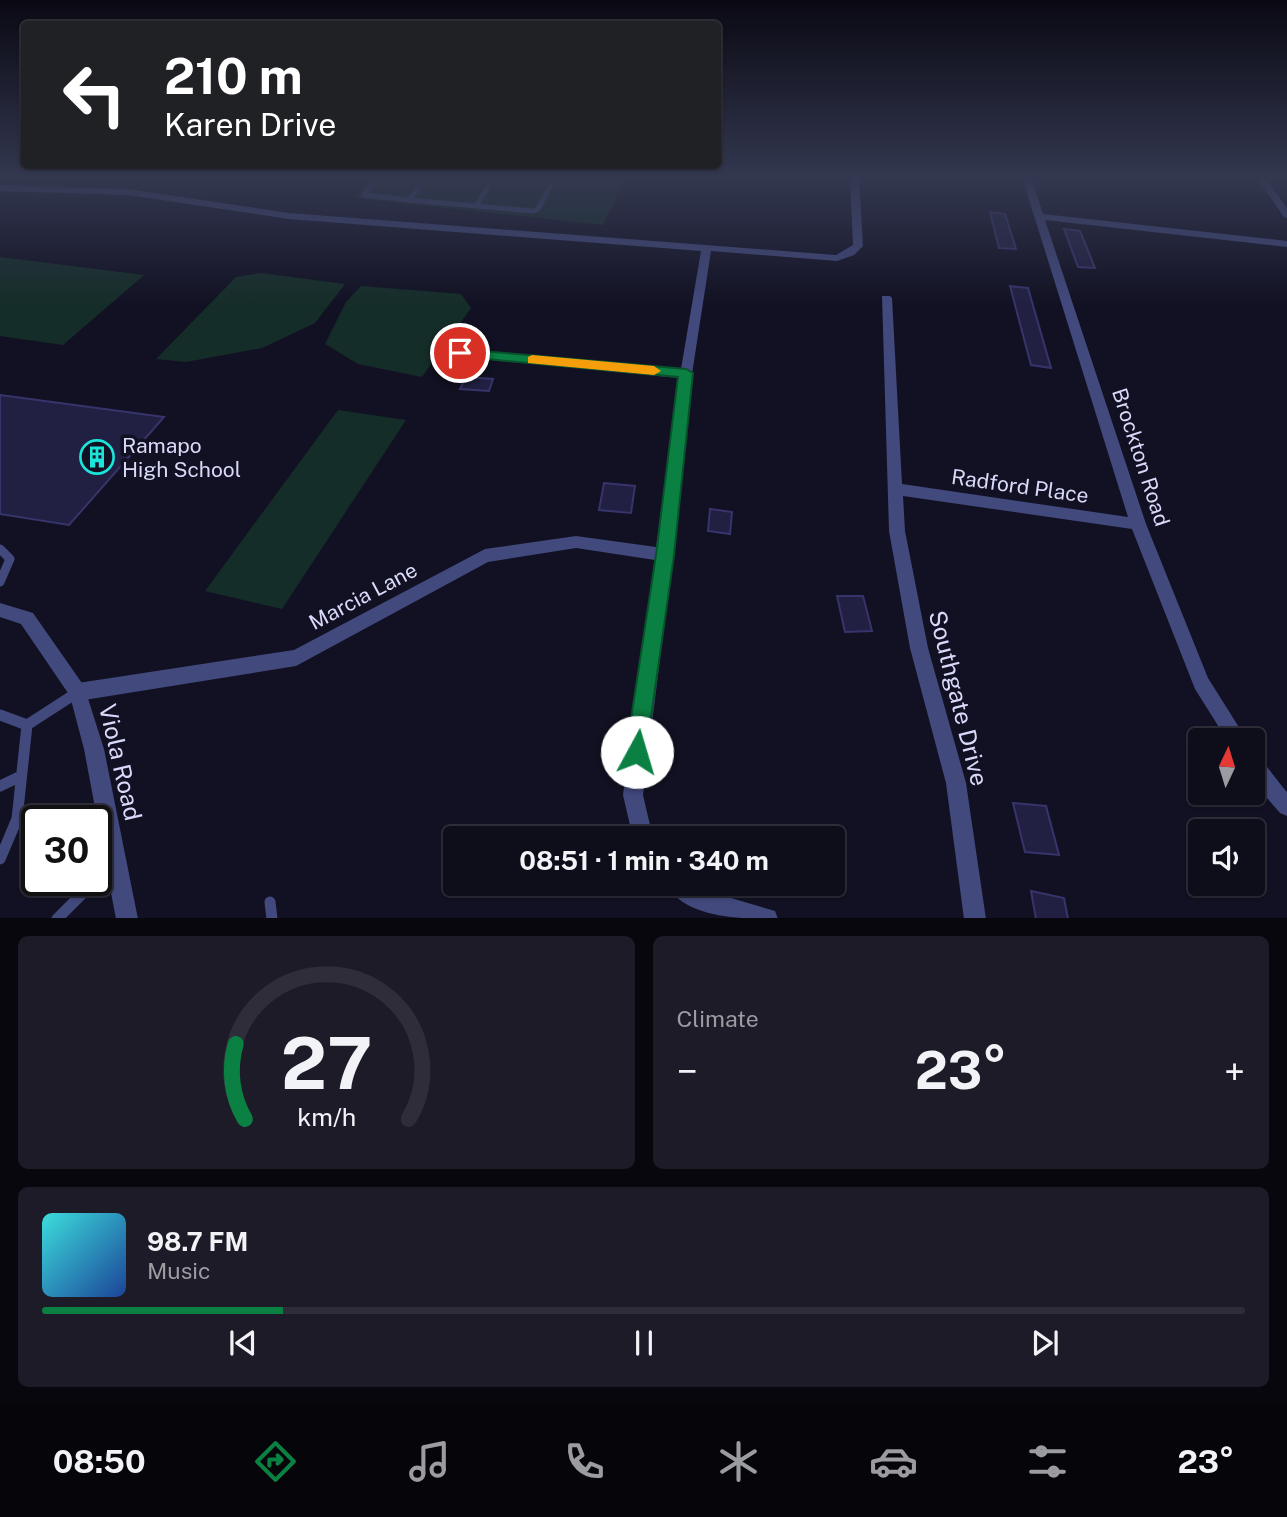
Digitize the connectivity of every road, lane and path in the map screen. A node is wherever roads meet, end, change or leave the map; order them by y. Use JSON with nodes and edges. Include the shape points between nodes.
{"nodes":[{"id":1,"x":338,"y":220,"type":"edge"},
{"id":2,"x":856,"y":220,"type":"edge"},
{"id":3,"x":1039,"y":220,"type":"edge"},
{"id":4,"x":1072,"y":220,"type":"edge"},
{"id":5,"x":1287,"y":244,"type":"edge"},
{"id":6,"x":706,"y":249,"type":"junction"},
{"id":7,"x":886,"y":298,"type":"dead end"},
{"id":8,"x":460,"y":353,"type":"dead end"},
{"id":9,"x":686,"y":373,"type":"junction"},
{"id":10,"x":895,"y":489,"type":"junction"},
{"id":11,"x":1138,"y":524,"type":"junction"},
{"id":12,"x":0,"y":549,"type":"edge"},
{"id":13,"x":665,"y":555,"type":"junction"},
{"id":14,"x":0,"y":582,"type":"edge"},
{"id":15,"x":0,"y":610,"type":"edge"},
{"id":16,"x":78,"y":692,"type":"junction"},
{"id":17,"x":0,"y":715,"type":"edge"},
{"id":18,"x":27,"y":725,"type":"junction"},
{"id":19,"x":1230,"y":728,"type":"edge"},
{"id":20,"x":22,"y":776,"type":"junction"},
{"id":21,"x":1265,"y":782,"type":"edge"},
{"id":22,"x":0,"y":786,"type":"edge"},
{"id":23,"x":1287,"y":806,"type":"edge"},
{"id":24,"x":640,"y":826,"type":"edge"},
{"id":25,"x":0,"y":859,"type":"edge"},
{"id":26,"x":116,"y":861,"type":"junction"},
{"id":27,"x":112,"y":865,"type":"edge"},
{"id":28,"x":80,"y":896,"type":"edge"},
{"id":29,"x":694,"y":896,"type":"edge"},
{"id":30,"x":270,"y":902,"type":"dead end"},
{"id":31,"x":58,"y":918,"type":"edge"},
{"id":32,"x":127,"y":918,"type":"edge"},
{"id":33,"x":272,"y":918,"type":"edge"},
{"id":34,"x":764,"y":918,"type":"edge"},
{"id":35,"x":975,"y":918,"type":"edge"}],
"edges":[{"from":1,"to":6,"type":"street"},
{"from":2,"to":6,"type":"street","via":[[858,246],[838,258]]},
{"from":3,"to":11,"type":"street","name":"Brockton Road"},
{"from":4,"to":5,"type":"street"},
{"from":6,"to":9,"type":"street"},
{"from":7,"to":10,"type":"street","name":"Southgate Drive"},
{"from":8,"to":9,"type":"street"},
{"from":9,"to":13,"type":"street"},
{"from":10,"to":11,"type":"street","name":"Radford Place"},
{"from":10,"to":35,"type":"street","name":"Southgate Drive","via":[[904,575],[956,783]]},
{"from":11,"to":19,"type":"street","name":"Brockton Road","via":[[1201,683]]},
{"from":12,"to":14,"type":"lane","via":[[10,559]]},
{"from":13,"to":16,"type":"street","name":"Marcia Lane","via":[[576,542],[485,556],[296,658]]},
{"from":13,"to":24,"type":"street","via":[[633,795]]},
{"from":15,"to":16,"type":"street","name":"Viola Road","via":[[27,618]]},
{"from":16,"to":18,"type":"lane"},
{"from":16,"to":26,"type":"street","name":"Viola Road"},
{"from":17,"to":18,"type":"lane"},
{"from":18,"to":20,"type":"lane"},
{"from":20,"to":22,"type":"lane"},
{"from":20,"to":25,"type":"lane","via":[[17,819]]},
{"from":21,"to":23,"type":"street"},
{"from":26,"to":27,"type":"lane"},
{"from":26,"to":32,"type":"street","name":"Viola Road"},
{"from":28,"to":31,"type":"lane"},
{"from":29,"to":34,"type":"street"},
{"from":30,"to":33,"type":"lane"}]}
